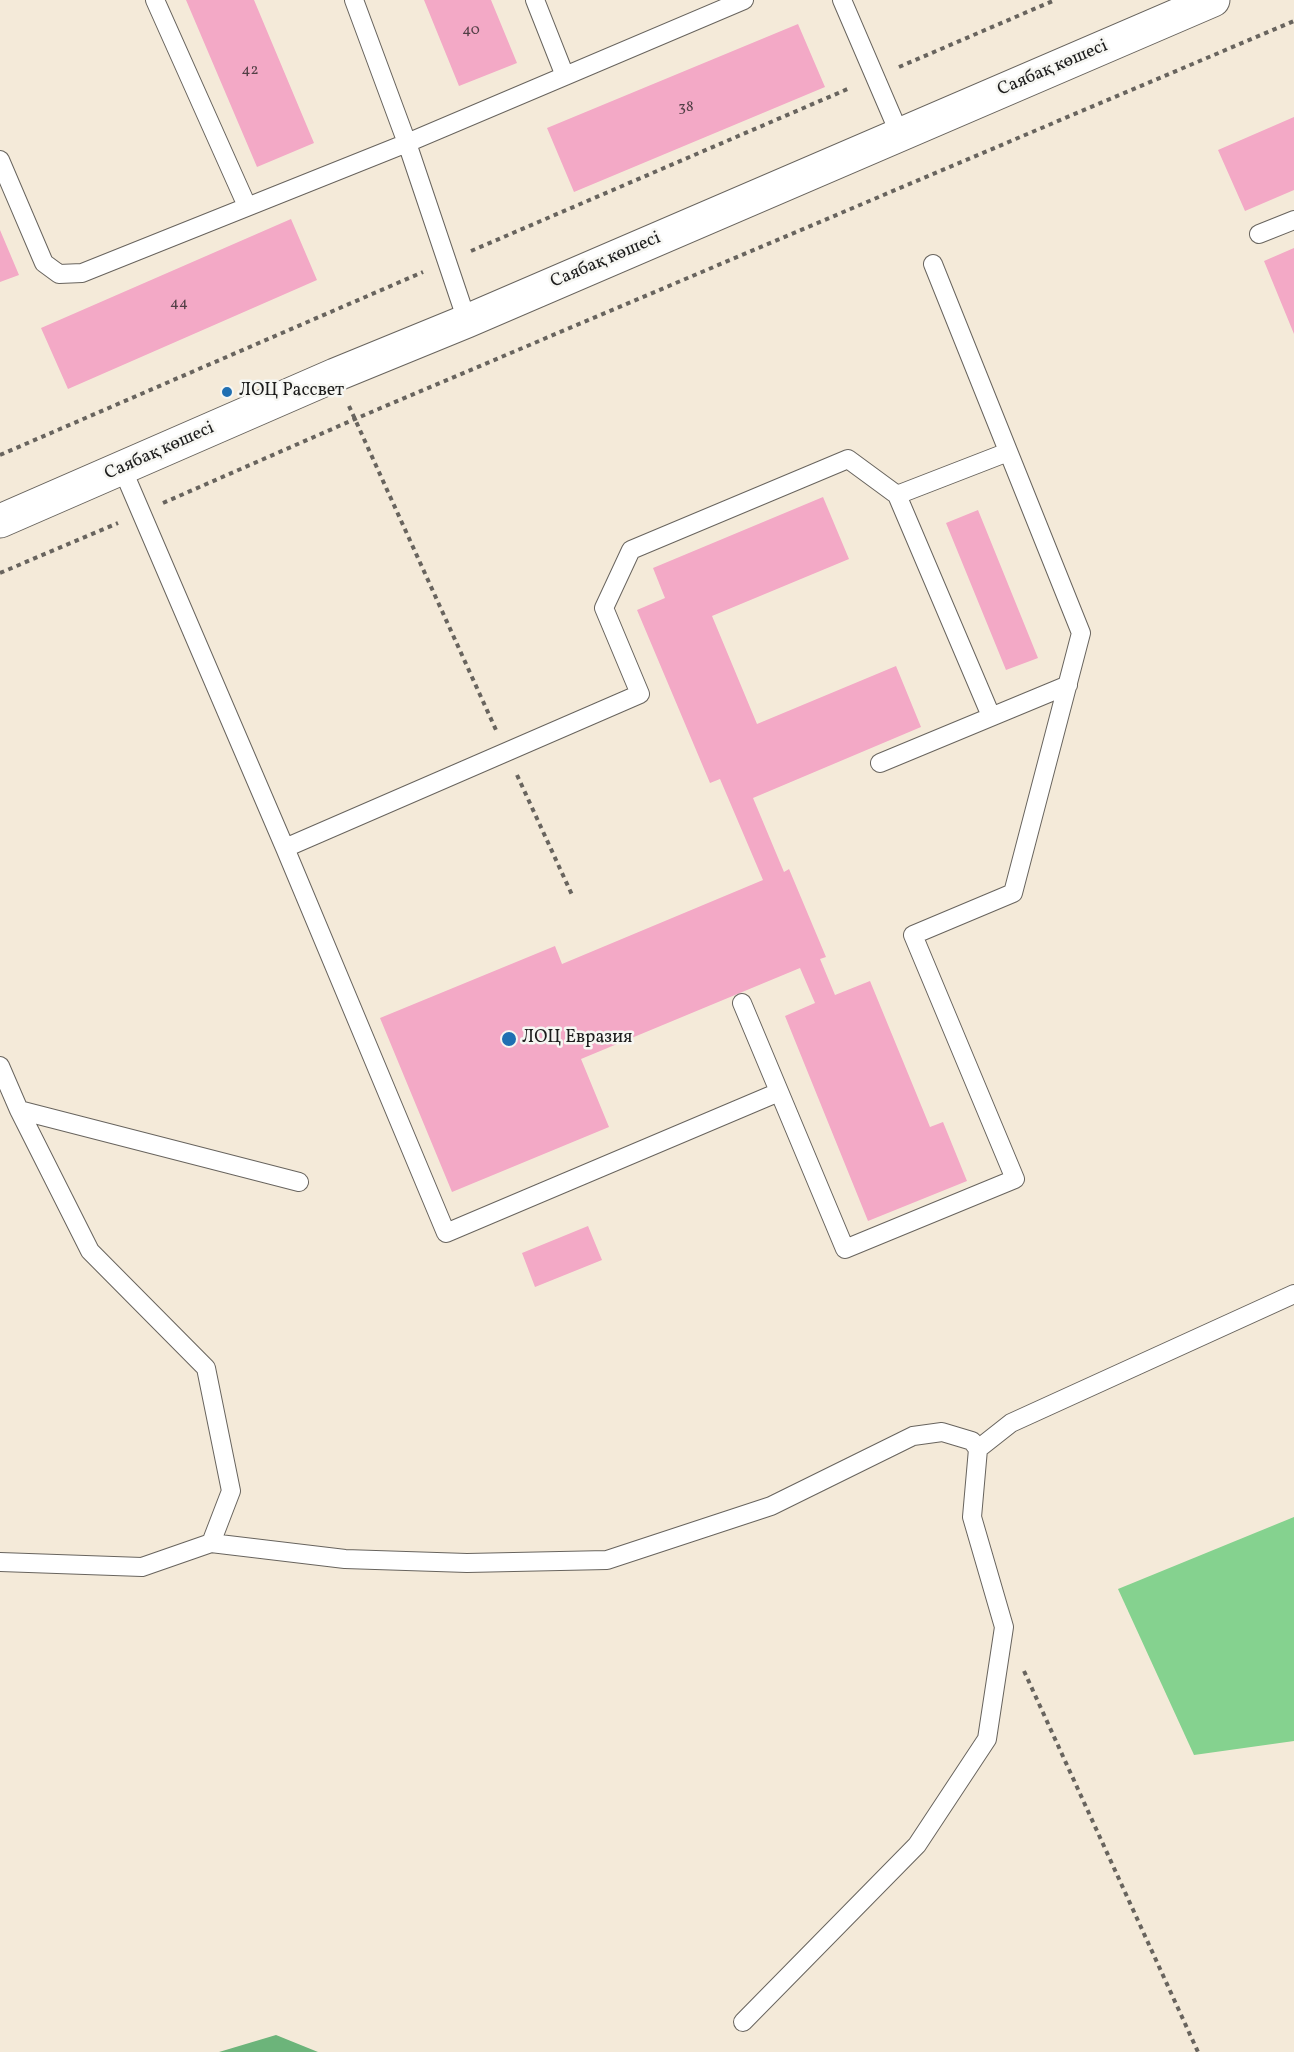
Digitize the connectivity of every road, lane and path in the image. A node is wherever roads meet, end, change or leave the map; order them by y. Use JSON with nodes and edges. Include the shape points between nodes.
{"nodes":[{"id":1,"x":155,"y":0,"type":"edge"},
{"id":2,"x":354,"y":0,"type":"edge"},
{"id":3,"x":536,"y":0,"type":"edge"},
{"id":4,"x":744,"y":0,"type":"edge"},
{"id":5,"x":842,"y":0,"type":"edge"},
{"id":6,"x":1055,"y":0,"type":"edge"},
{"id":7,"x":1213,"y":0,"type":"edge"},
{"id":8,"x":1294,"y":21,"type":"edge"},
{"id":9,"x":565,"y":76,"type":"junction"},
{"id":10,"x":874,"y":78,"type":"junction"},
{"id":11,"x":900,"y":135,"type":"junction"},
{"id":12,"x":407,"y":143,"type":"junction"},
{"id":13,"x":0,"y":160,"type":"edge"},
{"id":14,"x":247,"y":206,"type":"junction"},
{"id":15,"x":1294,"y":220,"type":"edge"},
{"id":16,"x":1259,"y":234,"type":"dead end"},
{"id":17,"x":446,"y":262,"type":"junction"},
{"id":18,"x":933,"y":264,"type":"dead end"},
{"id":19,"x":467,"y":321,"type":"junction"},
{"id":20,"x":335,"y":375,"type":"junction"},
{"id":21,"x":355,"y":419,"type":"junction"},
{"id":22,"x":1008,"y":452,"type":"junction"},
{"id":23,"x":0,"y":455,"type":"edge"},
{"id":24,"x":122,"y":468,"type":"junction"},
{"id":25,"x":897,"y":495,"type":"junction"},
{"id":26,"x":141,"y":513,"type":"junction"},
{"id":27,"x":0,"y":521,"type":"edge"},
{"id":28,"x":0,"y":573,"type":"edge"},
{"id":29,"x":1068,"y":685,"type":"junction"},
{"id":30,"x":992,"y":716,"type":"junction"},
{"id":31,"x":506,"y":752,"type":"junction"},
{"id":32,"x":880,"y":763,"type":"dead end"},
{"id":33,"x":285,"y":848,"type":"junction"},
{"id":34,"x":573,"y":897,"type":"dead end"},
{"id":35,"x":742,"y":1003,"type":"dead end"},
{"id":36,"x":0,"y":1066,"type":"edge"},
{"id":37,"x":779,"y":1092,"type":"junction"},
{"id":38,"x":19,"y":1110,"type":"junction"},
{"id":39,"x":299,"y":1182,"type":"dead end"},
{"id":40,"x":1294,"y":1294,"type":"edge"},
{"id":41,"x":978,"y":1449,"type":"junction"},
{"id":42,"x":211,"y":1543,"type":"junction"},
{"id":43,"x":0,"y":1562,"type":"edge"},
{"id":44,"x":1004,"y":1627,"type":"junction"},
{"id":45,"x":743,"y":2022,"type":"dead end"},
{"id":46,"x":1198,"y":2052,"type":"edge"}],
"edges":[{"from":1,"to":14,"type":"lane"},
{"from":2,"to":12,"type":"lane"},
{"from":3,"to":9,"type":"lane"},
{"from":4,"to":9,"type":"lane"},
{"from":5,"to":10,"type":"lane"},
{"from":6,"to":10,"type":"path"},
{"from":7,"to":11,"type":"street","name":"Саябақ көшесі"},
{"from":8,"to":21,"type":"path"},
{"from":9,"to":12,"type":"lane"},
{"from":10,"to":11,"type":"lane"},
{"from":10,"to":17,"type":"path"},
{"from":11,"to":19,"type":"street","name":"Саябақ көшесі"},
{"from":12,"to":14,"type":"lane"},
{"from":12,"to":17,"type":"lane"},
{"from":13,"to":14,"type":"lane","via":[[44,263],[59,274],[82,273]]},
{"from":15,"to":16,"type":"lane"},
{"from":17,"to":19,"type":"lane"},
{"from":17,"to":23,"type":"path"},
{"from":18,"to":22,"type":"lane"},
{"from":19,"to":20,"type":"street","name":"Саябақ көшесі"},
{"from":20,"to":21,"type":"path"},
{"from":20,"to":24,"type":"street","name":"Саябақ көшесі"},
{"from":21,"to":26,"type":"path"},
{"from":21,"to":31,"type":"path"},
{"from":22,"to":25,"type":"lane"},
{"from":22,"to":29,"type":"lane","via":[[1082,633]]},
{"from":24,"to":26,"type":"lane"},
{"from":24,"to":27,"type":"street","name":"Саябақ көшесі"},
{"from":25,"to":30,"type":"lane"},
{"from":25,"to":31,"type":"lane","via":[[848,459],[631,550],[604,608],[640,694]]},
{"from":26,"to":28,"type":"path"},
{"from":26,"to":33,"type":"lane"},
{"from":29,"to":30,"type":"lane"},
{"from":29,"to":37,"type":"lane","via":[[1013,893],[913,935],[1015,1179],[845,1249]]},
{"from":30,"to":32,"type":"lane"},
{"from":31,"to":33,"type":"lane"},
{"from":31,"to":34,"type":"path"},
{"from":33,"to":37,"type":"lane","via":[[446,1233]]},
{"from":35,"to":37,"type":"lane"},
{"from":36,"to":38,"type":"lane"},
{"from":38,"to":39,"type":"lane"},
{"from":38,"to":42,"type":"lane","via":[[90,1251],[206,1368],[231,1491]]},
{"from":40,"to":41,"type":"lane","via":[[1011,1423]]},
{"from":41,"to":42,"type":"lane","via":[[972,1441],[942,1432],[913,1437],[771,1506],[607,1560],[467,1563],[345,1559]]},
{"from":41,"to":44,"type":"lane","via":[[972,1517]]},
{"from":42,"to":43,"type":"lane","via":[[142,1567]]},
{"from":44,"to":45,"type":"lane","via":[[987,1738],[968,1768],[917,1845]]},
{"from":44,"to":46,"type":"path"}]}
